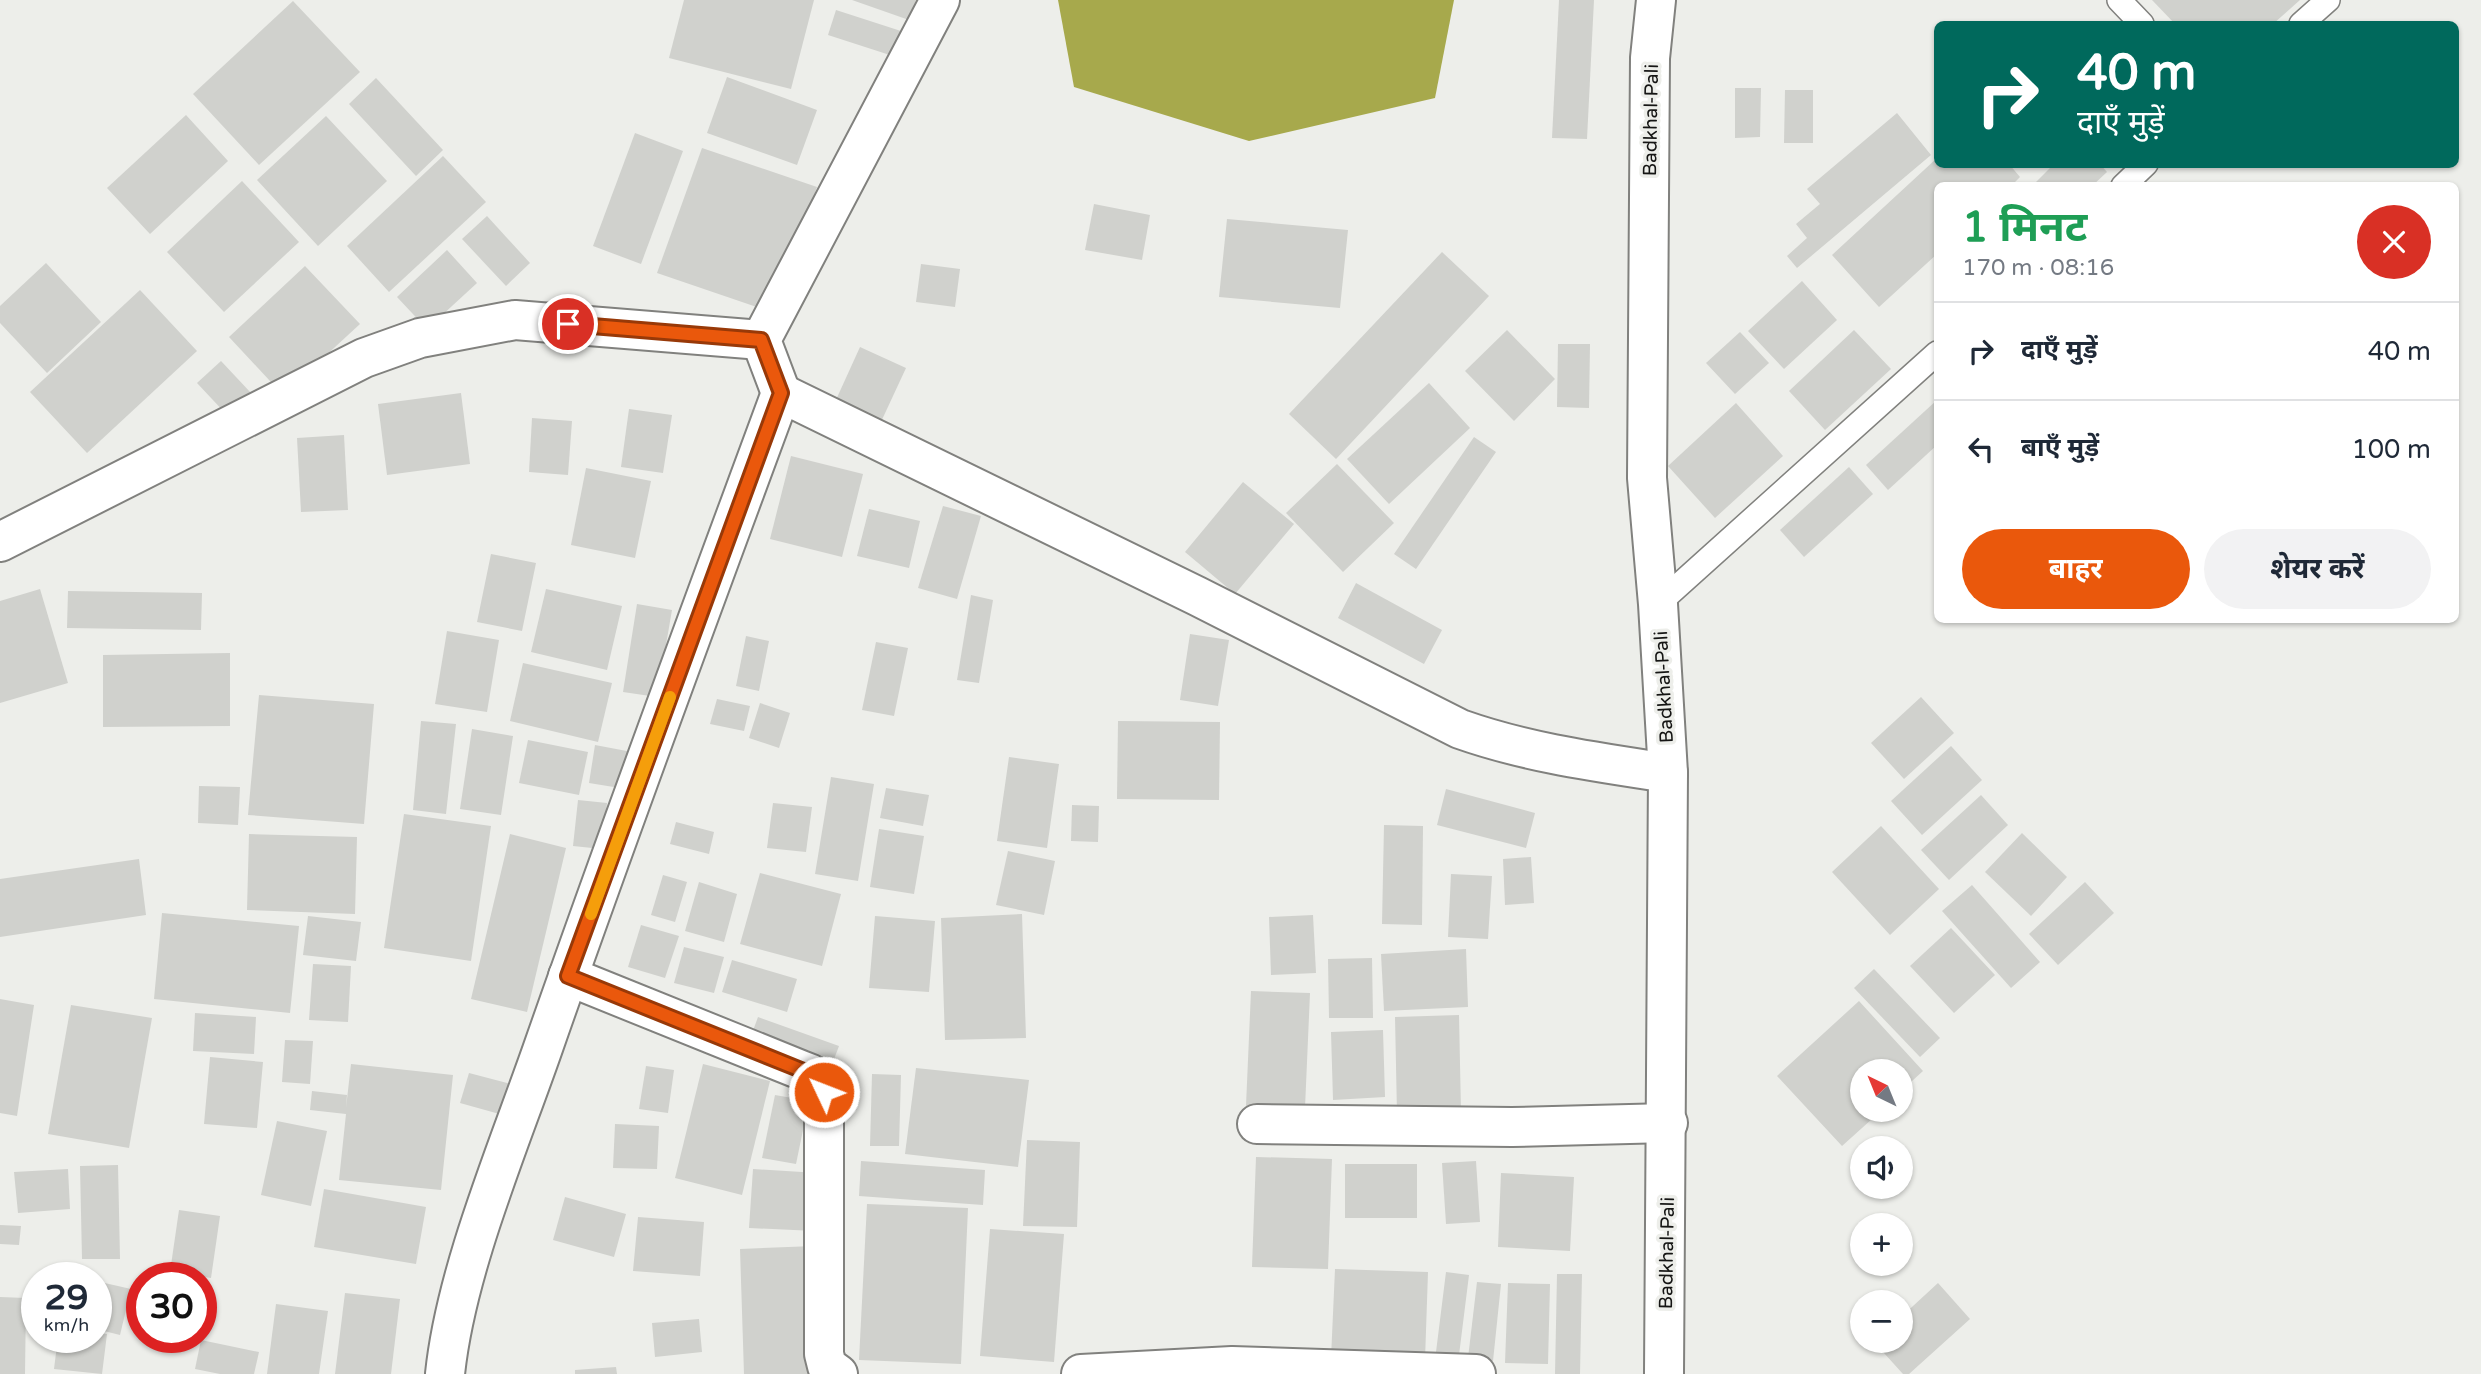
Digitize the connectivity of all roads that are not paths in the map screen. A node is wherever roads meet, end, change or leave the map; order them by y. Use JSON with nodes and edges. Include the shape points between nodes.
{"nodes":[{"id":1,"x":940,"y":0,"type":"edge"},
{"id":2,"x":1656,"y":0,"type":"edge"},
{"id":3,"x":2119,"y":0,"type":"edge"},
{"id":4,"x":2328,"y":0,"type":"edge"},
{"id":5,"x":2139,"y":21,"type":"edge"},
{"id":6,"x":2304,"y":21,"type":"edge"},
{"id":7,"x":2142,"y":168,"type":"edge"},
{"id":8,"x":2127,"y":182,"type":"edge"},
{"id":9,"x":761,"y":340,"type":"junction"},
{"id":10,"x":1934,"y":356,"type":"edge"},
{"id":11,"x":781,"y":393,"type":"junction"},
{"id":12,"x":0,"y":542,"type":"edge"},
{"id":13,"x":1658,"y":604,"type":"junction"},
{"id":14,"x":1668,"y":773,"type":"junction"},
{"id":15,"x":568,"y":976,"type":"junction"},
{"id":16,"x":1257,"y":1124,"type":"dead end"},
{"id":17,"x":1668,"y":1124,"type":"junction"},
{"id":18,"x":445,"y":1374,"type":"edge"},
{"id":19,"x":838,"y":1374,"type":"edge"},
{"id":20,"x":1081,"y":1374,"type":"edge"},
{"id":21,"x":1476,"y":1374,"type":"edge"},
{"id":22,"x":1664,"y":1374,"type":"edge"}],
"edges":[{"from":1,"to":9,"type":"street"},
{"from":2,"to":13,"type":"street","name":"Badkhal-Pali","via":[[1650,58],[1647,478]]},
{"from":3,"to":5,"type":"lane"},
{"from":4,"to":6,"type":"lane"},
{"from":7,"to":8,"type":"lane"},
{"from":9,"to":11,"type":"street"},
{"from":9,"to":12,"type":"street","via":[[515,320],[420,338],[363,358]]},
{"from":10,"to":13,"type":"lane"},
{"from":11,"to":14,"type":"street","via":[[1460,729],[1548,755]]},
{"from":11,"to":15,"type":"street"},
{"from":13,"to":14,"type":"street","name":"Badkhal-Pali"},
{"from":14,"to":17,"type":"street","name":"Badkhal-Pali"},
{"from":15,"to":18,"type":"street","via":[[483,1219],[449,1337]]},
{"from":15,"to":19,"type":"street","via":[[811,1074],[819,1083],[824,1092],[824,1354],[827,1366]]},
{"from":16,"to":17,"type":"street"},
{"from":17,"to":22,"type":"street","name":"Badkhal-Pali"},
{"from":20,"to":21,"type":"street","via":[[1232,1366]]}]}
